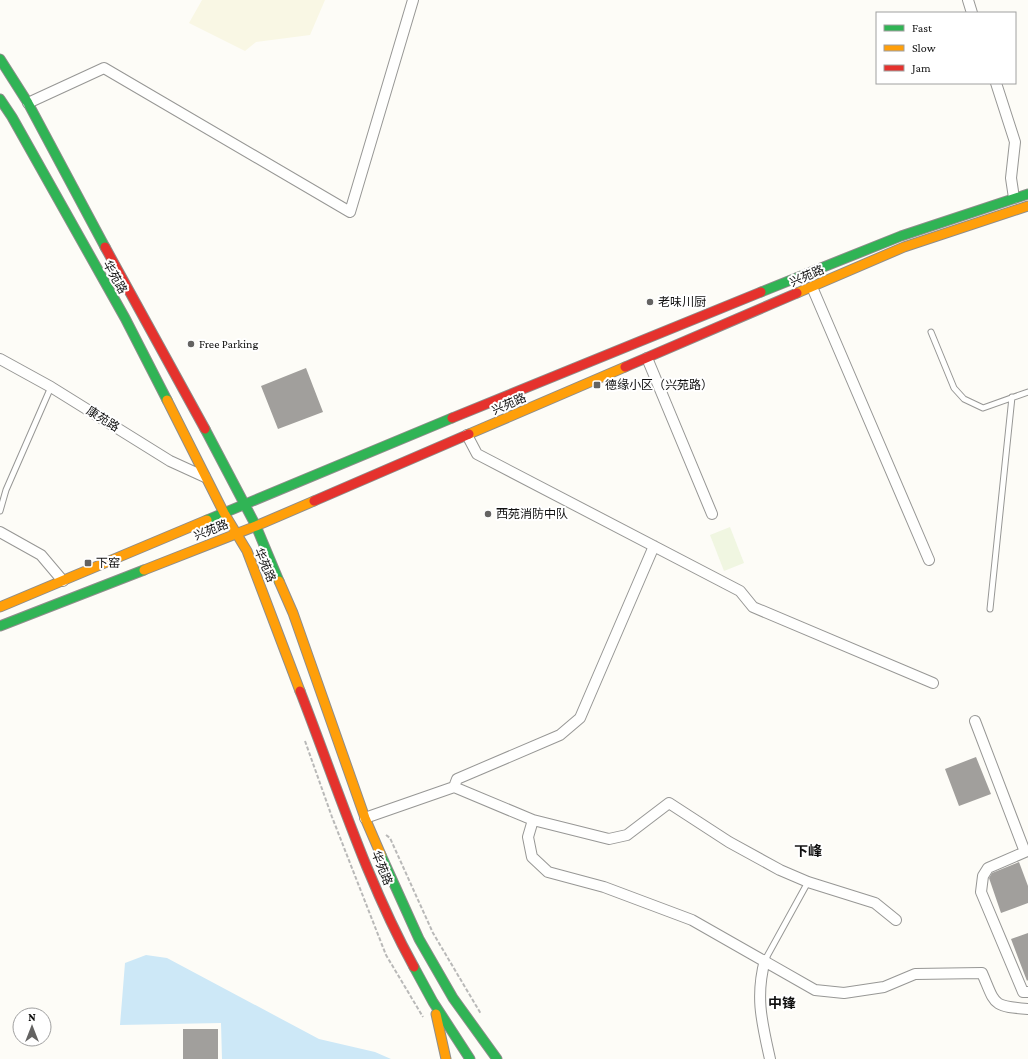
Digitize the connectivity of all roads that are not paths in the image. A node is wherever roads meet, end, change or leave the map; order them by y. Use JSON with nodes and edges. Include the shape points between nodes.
{"nodes":[{"id":1,"x":413,"y":0,"type":"edge"},
{"id":2,"x":968,"y":0,"type":"edge"},
{"id":3,"x":972,"y":12,"type":"edge"},
{"id":4,"x":0,"y":59,"type":"edge"},
{"id":5,"x":996,"y":84,"type":"edge"},
{"id":6,"x":0,"y":99,"type":"edge"},
{"id":7,"x":28,"y":103,"type":"junction"},
{"id":8,"x":1028,"y":194,"type":"edge"},
{"id":9,"x":1014,"y":198,"type":"junction"},
{"id":10,"x":1028,"y":206,"type":"edge"},
{"id":11,"x":812,"y":286,"type":"junction"},
{"id":12,"x":932,"y":332,"type":"dead end"},
{"id":13,"x":646,"y":358,"type":"junction"},
{"id":14,"x":0,"y":359,"type":"edge"},
{"id":15,"x":51,"y":387,"type":"junction"},
{"id":16,"x":1028,"y":392,"type":"edge"},
{"id":17,"x":1012,"y":397,"type":"junction"},
{"id":18,"x":467,"y":435,"type":"junction"},
{"id":19,"x":207,"y":478,"type":"junction"},
{"id":20,"x":244,"y":504,"type":"junction"},
{"id":21,"x":0,"y":511,"type":"edge"},
{"id":22,"x":224,"y":513,"type":"junction"},
{"id":23,"x":712,"y":514,"type":"dead end"},
{"id":24,"x":256,"y":526,"type":"junction"},
{"id":25,"x":0,"y":532,"type":"edge"},
{"id":26,"x":235,"y":533,"type":"junction"},
{"id":27,"x":654,"y":546,"type":"junction"},
{"id":28,"x":929,"y":560,"type":"dead end"},
{"id":29,"x":63,"y":581,"type":"junction"},
{"id":30,"x":0,"y":607,"type":"edge"},
{"id":31,"x":990,"y":609,"type":"dead end"},
{"id":32,"x":0,"y":626,"type":"edge"},
{"id":33,"x":933,"y":683,"type":"dead end"},
{"id":34,"x":976,"y":721,"type":"dead end"},
{"id":35,"x":454,"y":787,"type":"junction"},
{"id":36,"x":365,"y":818,"type":"junction"},
{"id":37,"x":533,"y":820,"type":"junction"},
{"id":38,"x":808,"y":882,"type":"junction"},
{"id":39,"x":896,"y":920,"type":"dead end"},
{"id":40,"x":765,"y":960,"type":"junction"},
{"id":41,"x":1028,"y":992,"type":"edge"},
{"id":42,"x":433,"y":1002,"type":"junction"},
{"id":43,"x":1028,"y":1008,"type":"edge"},
{"id":44,"x":446,"y":1059,"type":"edge"},
{"id":45,"x":470,"y":1059,"type":"edge"},
{"id":46,"x":497,"y":1059,"type":"edge"},
{"id":47,"x":770,"y":1059,"type":"edge"}],
"edges":[{"from":1,"to":7,"type":"street","via":[[350,212],[104,68]]},
{"from":2,"to":3,"type":"street"},
{"from":4,"to":7,"type":"main road","name":"华苑路"},
{"from":5,"to":9,"type":"street","via":[[1015,142],[1010,178]]},
{"from":6,"to":19,"type":"main road","name":"华苑路","via":[[125,318]]},
{"from":7,"to":20,"type":"main road","name":"华苑路"},
{"from":8,"to":9,"type":"main road","name":"兴苑路"},
{"from":9,"to":20,"type":"main road","name":"兴苑路","via":[[901,236],[512,392]]},
{"from":10,"to":11,"type":"main road","name":"兴苑路","via":[[904,247]]},
{"from":11,"to":13,"type":"main road","name":"兴苑路"},
{"from":11,"to":28,"type":"street"},
{"from":12,"to":17,"type":"lane","via":[[954,388],[964,399],[983,408]]},
{"from":13,"to":18,"type":"main road","name":"兴苑路"},
{"from":13,"to":23,"type":"street"},
{"from":14,"to":15,"type":"street","name":"康苑路"},
{"from":15,"to":19,"type":"street","name":"康苑路","via":[[170,461]]},
{"from":15,"to":21,"type":"lane","via":[[6,490]]},
{"from":16,"to":17,"type":"lane"},
{"from":17,"to":31,"type":"lane"},
{"from":18,"to":24,"type":"main road","name":"兴苑路"},
{"from":18,"to":27,"type":"street","via":[[477,454]]},
{"from":19,"to":22,"type":"main road","name":"华苑路"},
{"from":20,"to":22,"type":"main road","name":"兴苑路"},
{"from":20,"to":24,"type":"main road","name":"华苑路"},
{"from":22,"to":26,"type":"main road","name":"华苑路"},
{"from":22,"to":29,"type":"main road","name":"兴苑路"},
{"from":24,"to":26,"type":"main road","name":"兴苑路"},
{"from":24,"to":36,"type":"main road","name":"华苑路","via":[[293,613]]},
{"from":25,"to":29,"type":"street","via":[[41,555]]},
{"from":26,"to":32,"type":"main road","name":"兴苑路"},
{"from":26,"to":42,"type":"main road","name":"华苑路","via":[[247,551],[369,870],[403,947]]},
{"from":27,"to":33,"type":"street","via":[[740,590],[753,607]]},
{"from":27,"to":35,"type":"street","via":[[580,718],[560,735],[457,779]]},
{"from":29,"to":30,"type":"main road","name":"兴苑路"},
{"from":34,"to":41,"type":"street","via":[[1024,852],[988,868],[983,876],[981,892],[1023,992]]},
{"from":35,"to":36,"type":"street"},
{"from":35,"to":37,"type":"street"},
{"from":36,"to":46,"type":"main road","name":"华苑路","via":[[419,939],[453,998]]},
{"from":37,"to":38,"type":"street","via":[[609,839],[626,836],[669,803],[742,849]]},
{"from":37,"to":40,"type":"street","via":[[528,838],[532,857],[548,872],[604,887],[692,920]]},
{"from":38,"to":39,"type":"street","via":[[875,903]]},
{"from":38,"to":40,"type":"lane"},
{"from":40,"to":43,"type":"street","via":[[815,990],[844,993],[884,987],[915,974],[982,973],[994,1001],[1003,1006]]},
{"from":40,"to":47,"type":"street","via":[[759,980],[760,1008]]},
{"from":42,"to":44,"type":"main road"},
{"from":42,"to":45,"type":"main road","name":"华苑路"}]}
